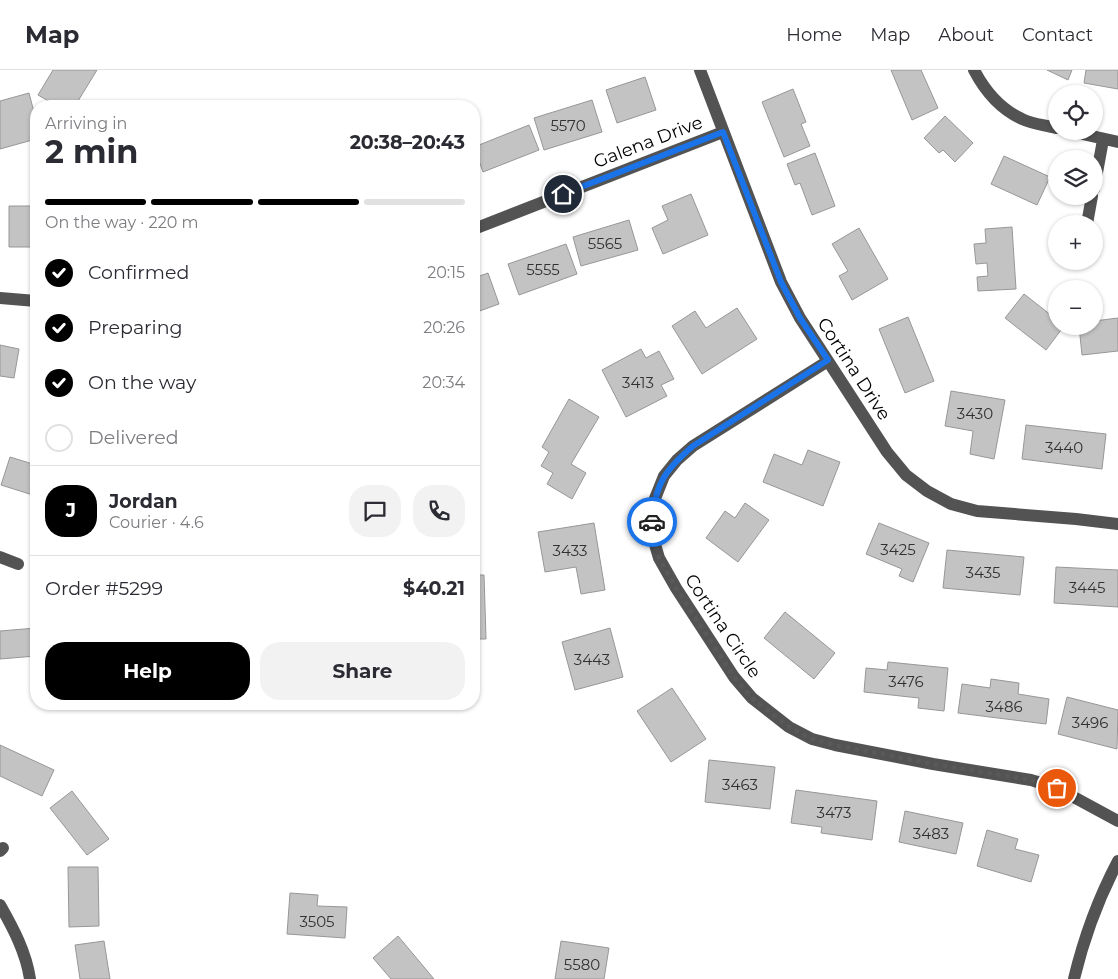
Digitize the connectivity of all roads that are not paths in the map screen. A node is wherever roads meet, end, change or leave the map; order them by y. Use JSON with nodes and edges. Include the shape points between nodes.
{"nodes":[{"id":1,"x":700,"y":70,"type":"edge"},
{"id":2,"x":974,"y":70,"type":"edge"},
{"id":3,"x":1048,"y":126,"type":"edge"},
{"id":4,"x":723,"y":132,"type":"junction"},
{"id":5,"x":1102,"y":140,"type":"joint"},
{"id":6,"x":1118,"y":142,"type":"edge"},
{"id":7,"x":1100,"y":150,"type":"edge"},
{"id":8,"x":480,"y":227,"type":"edge"},
{"id":9,"x":0,"y":298,"type":"edge"},
{"id":10,"x":30,"y":300,"type":"edge"},
{"id":11,"x":828,"y":360,"type":"junction"},
{"id":12,"x":1118,"y":524,"type":"edge"},
{"id":13,"x":0,"y":557,"type":"edge"},
{"id":14,"x":18,"y":564,"type":"dead end"},
{"id":15,"x":1118,"y":821,"type":"edge"},
{"id":16,"x":1118,"y":861,"type":"edge"},
{"id":17,"x":0,"y":904,"type":"edge"},
{"id":18,"x":30,"y":979,"type":"edge"},
{"id":19,"x":1074,"y":979,"type":"edge"}],
"edges":[{"from":1,"to":4,"type":"street","name":"Cortina Drive"},
{"from":2,"to":3,"type":"street","via":[[984,88],[1000,104],[1023,120]]},
{"from":4,"to":8,"type":"street","name":"Galena Drive"},
{"from":4,"to":11,"type":"street","name":"Cortina Drive","via":[[781,282]]},
{"from":5,"to":6,"type":"street"},
{"from":5,"to":7,"type":"street"},
{"from":9,"to":10,"type":"street"},
{"from":11,"to":12,"type":"street","name":"Cortina Drive","via":[[887,452],[906,475],[927,491],[951,504],[977,511]]},
{"from":11,"to":15,"type":"street","name":"Cortina Circle","via":[[693,446],[664,476],[654,501],[652,531],[659,558],[676,588],[734,677],[752,698],[789,727],[812,739],[835,745],[1031,780],[1057,788]]},
{"from":13,"to":14,"type":"street"},
{"from":16,"to":19,"type":"street","via":[[1092,917]]},
{"from":17,"to":18,"type":"street","via":[[14,928]]}]}
